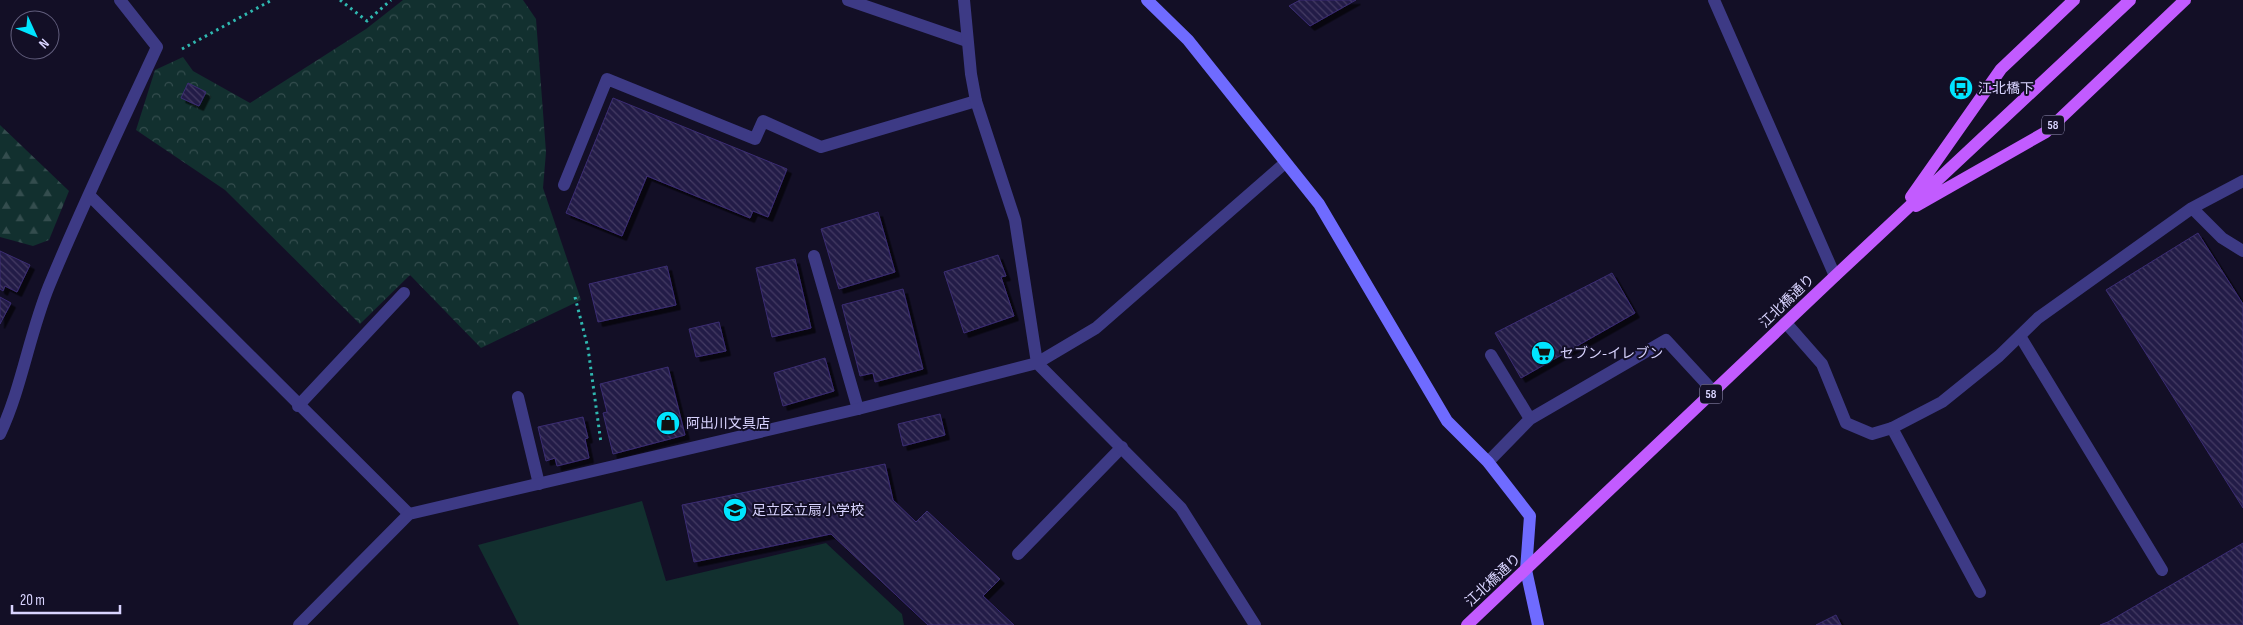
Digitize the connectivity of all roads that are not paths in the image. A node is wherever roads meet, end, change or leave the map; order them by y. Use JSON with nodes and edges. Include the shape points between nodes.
{"nodes":[{"id":1,"x":120,"y":0,"type":"edge"},
{"id":2,"x":848,"y":0,"type":"edge"},
{"id":3,"x":964,"y":0,"type":"edge"},
{"id":4,"x":1147,"y":0,"type":"edge"},
{"id":5,"x":1714,"y":0,"type":"edge"},
{"id":6,"x":2074,"y":0,"type":"edge"},
{"id":7,"x":2130,"y":0,"type":"edge"},
{"id":8,"x":2185,"y":0,"type":"edge"},
{"id":9,"x":967,"y":41,"type":"junction"},
{"id":10,"x":976,"y":101,"type":"junction"},
{"id":11,"x":1286,"y":162,"type":"junction"},
{"id":12,"x":2243,"y":181,"type":"edge"},
{"id":13,"x":564,"y":185,"type":"dead end"},
{"id":14,"x":89,"y":195,"type":"junction"},
{"id":15,"x":2192,"y":208,"type":"junction"},
{"id":16,"x":1897,"y":218,"type":"junction"},
{"id":17,"x":2243,"y":251,"type":"edge"},
{"id":18,"x":814,"y":256,"type":"dead end"},
{"id":19,"x":1835,"y":276,"type":"junction"},
{"id":20,"x":404,"y":293,"type":"dead end"},
{"id":21,"x":1786,"y":323,"type":"junction"},
{"id":22,"x":2020,"y":336,"type":"junction"},
{"id":23,"x":1491,"y":355,"type":"dead end"},
{"id":24,"x":1037,"y":363,"type":"junction"},
{"id":25,"x":1714,"y":392,"type":"junction"},
{"id":26,"x":518,"y":397,"type":"dead end"},
{"id":27,"x":298,"y":406,"type":"junction"},
{"id":28,"x":858,"y":409,"type":"junction"},
{"id":29,"x":1530,"y":419,"type":"junction"},
{"id":30,"x":1892,"y":428,"type":"junction"},
{"id":31,"x":0,"y":434,"type":"edge"},
{"id":32,"x":1122,"y":447,"type":"junction"},
{"id":33,"x":1488,"y":462,"type":"junction"},
{"id":34,"x":539,"y":484,"type":"junction"},
{"id":35,"x":408,"y":514,"type":"junction"},
{"id":36,"x":1018,"y":554,"type":"dead end"},
{"id":37,"x":1526,"y":570,"type":"junction"},
{"id":38,"x":2162,"y":570,"type":"dead end"},
{"id":39,"x":1980,"y":592,"type":"dead end"},
{"id":40,"x":299,"y":625,"type":"edge"},
{"id":41,"x":1255,"y":625,"type":"edge"},
{"id":42,"x":1467,"y":625,"type":"edge"},
{"id":43,"x":1538,"y":625,"type":"edge"}],
"edges":[{"from":1,"to":14,"type":"street","via":[[157,47]]},
{"from":2,"to":9,"type":"street"},
{"from":3,"to":9,"type":"street"},
{"from":4,"to":11,"type":"street","via":[[1188,40]]},
{"from":5,"to":19,"type":"street"},
{"from":6,"to":16,"type":"main road","number":"58","via":[[2001,69]]},
{"from":7,"to":16,"type":"main road","name":"江北橋通り","number":"58"},
{"from":8,"to":16,"type":"main road","number":"58","via":[[2046,132]]},
{"from":9,"to":10,"type":"street"},
{"from":10,"to":13,"type":"street","via":[[821,147],[763,121],[755,140],[607,79]]},
{"from":10,"to":24,"type":"street","via":[[1015,220]]},
{"from":11,"to":24,"type":"street","via":[[1096,328]]},
{"from":11,"to":33,"type":"street","via":[[1319,204],[1447,421]]},
{"from":12,"to":15,"type":"street"},
{"from":14,"to":27,"type":"street"},
{"from":14,"to":31,"type":"street","via":[[48,288],[12,409]]},
{"from":15,"to":17,"type":"street","via":[[2222,238]]},
{"from":15,"to":22,"type":"street","via":[[2038,318]]},
{"from":16,"to":19,"type":"main road","name":"江北橋通り","number":"58"},
{"from":18,"to":28,"type":"street"},
{"from":19,"to":21,"type":"main road","name":"江北橋通り","number":"58"},
{"from":20,"to":27,"type":"street"},
{"from":21,"to":25,"type":"main road","name":"江北橋通り","number":"58"},
{"from":21,"to":30,"type":"street","via":[[1822,364],[1846,423],[1872,434]]},
{"from":22,"to":30,"type":"street","via":[[1942,402]]},
{"from":22,"to":38,"type":"street"},
{"from":23,"to":29,"type":"street"},
{"from":24,"to":28,"type":"street"},
{"from":24,"to":32,"type":"street"},
{"from":25,"to":29,"type":"street","via":[[1666,340]]},
{"from":25,"to":37,"type":"main road","name":"江北橋通り","number":"58"},
{"from":26,"to":34,"type":"street"},
{"from":27,"to":35,"type":"street"},
{"from":28,"to":34,"type":"street"},
{"from":29,"to":33,"type":"street"},
{"from":30,"to":39,"type":"street"},
{"from":32,"to":36,"type":"street"},
{"from":32,"to":41,"type":"street","via":[[1181,508]]},
{"from":33,"to":37,"type":"street","via":[[1530,516]]},
{"from":34,"to":35,"type":"street"},
{"from":35,"to":40,"type":"street"},
{"from":37,"to":42,"type":"main road","name":"江北橋通り","number":"58"},
{"from":37,"to":43,"type":"street"}]}
